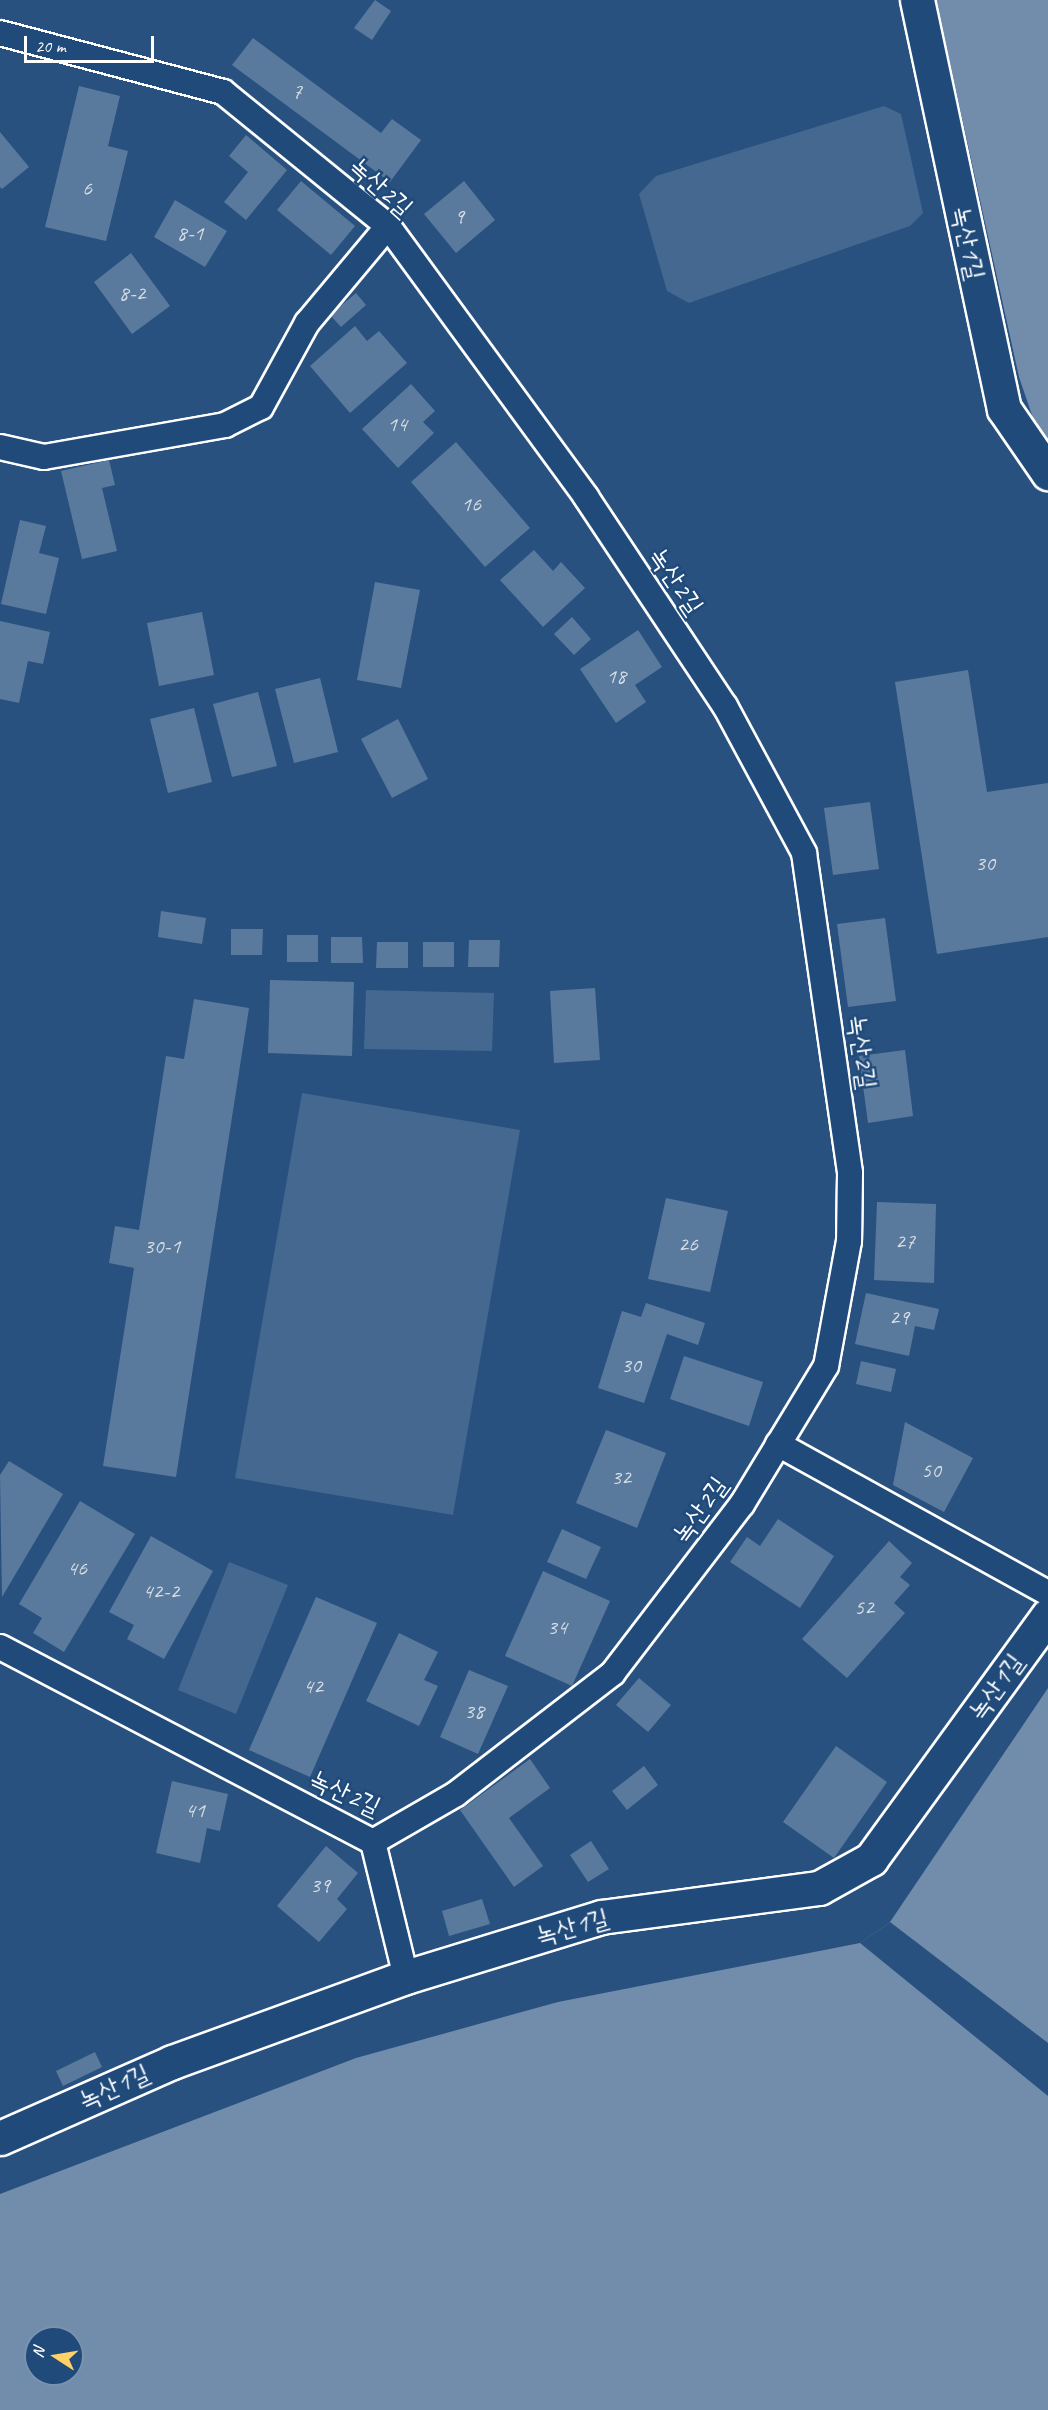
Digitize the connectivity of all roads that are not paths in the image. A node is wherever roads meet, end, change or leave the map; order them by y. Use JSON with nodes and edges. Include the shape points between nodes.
{"nodes":[{"id":1,"x":917,"y":0,"type":"edge"},
{"id":2,"x":0,"y":33,"type":"edge"},
{"id":3,"x":388,"y":226,"type":"junction"},
{"id":4,"x":0,"y":447,"type":"edge"},
{"id":5,"x":1048,"y":473,"type":"edge"},
{"id":6,"x":778,"y":1444,"type":"junction"},
{"id":7,"x":1048,"y":1593,"type":"edge"},
{"id":8,"x":1048,"y":1615,"type":"edge"},
{"id":9,"x":0,"y":1647,"type":"edge"},
{"id":10,"x":373,"y":1842,"type":"junction"},
{"id":11,"x":406,"y":1977,"type":"junction"},
{"id":12,"x":0,"y":2138,"type":"edge"}],
"edges":[{"from":1,"to":5,"type":"street","name":"녹산1길","via":[[1004,409]]},
{"from":2,"to":3,"type":"lane","name":"녹산2길","via":[[223,92]]},
{"from":3,"to":4,"type":"lane","via":[[307,323],[261,407],[225,425],[44,457]]},
{"from":3,"to":6,"type":"lane","name":"녹산2길","via":[[586,496],[692,656],[804,853],[850,1173],[849,1241],[826,1366]]},
{"from":6,"to":7,"type":"lane"},
{"from":6,"to":10,"type":"lane","name":"녹산2길","via":[[742,1504],[613,1673],[456,1794]]},
{"from":8,"to":11,"type":"street","name":"녹산1길","via":[[871,1859],[819,1888],[601,1917]]},
{"from":9,"to":10,"type":"lane","name":"녹산2길"},
{"from":10,"to":11,"type":"lane"},
{"from":11,"to":12,"type":"street","name":"녹산1길","via":[[172,2062]]}]}
